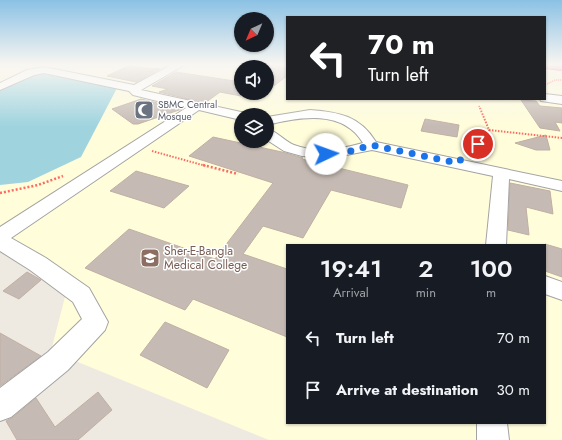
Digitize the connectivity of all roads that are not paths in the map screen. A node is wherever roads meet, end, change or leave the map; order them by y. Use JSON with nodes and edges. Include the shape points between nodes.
{"nodes":[{"id":1,"x":114,"y":85,"type":"edge"},
{"id":2,"x":144,"y":85,"type":"edge"},
{"id":3,"x":136,"y":89,"type":"junction"},
{"id":4,"x":546,"y":98,"type":"edge"},
{"id":5,"x":562,"y":100,"type":"edge"},
{"id":6,"x":197,"y":106,"type":"junction"},
{"id":7,"x":234,"y":114,"type":"edge"},
{"id":8,"x":274,"y":119,"type":"edge"},
{"id":9,"x":274,"y":140,"type":"edge"},
{"id":10,"x":371,"y":145,"type":"junction"},
{"id":11,"x":501,"y":173,"type":"junction"},
{"id":12,"x":562,"y":186,"type":"edge"},
{"id":13,"x":0,"y":236,"type":"edge"},
{"id":14,"x":0,"y":241,"type":"edge"},
{"id":15,"x":496,"y":244,"type":"edge"},
{"id":16,"x":546,"y":285,"type":"edge"},
{"id":17,"x":562,"y":291,"type":"edge"},
{"id":18,"x":0,"y":406,"type":"edge"},
{"id":19,"x":492,"y":424,"type":"edge"},
{"id":20,"x":493,"y":440,"type":"edge"}],
"edges":[{"from":1,"to":3,"type":"street"},
{"from":2,"to":3,"type":"street"},
{"from":3,"to":6,"type":"street","via":[[134,90],[137,93]]},
{"from":4,"to":5,"type":"street"},
{"from":6,"to":7,"type":"street"},
{"from":6,"to":13,"type":"street"},
{"from":8,"to":10,"type":"street","via":[[296,113],[331,116],[359,128]]},
{"from":9,"to":10,"type":"street","via":[[288,147],[306,151],[344,153]]},
{"from":10,"to":11,"type":"street"},
{"from":11,"to":12,"type":"street"},
{"from":11,"to":15,"type":"street"},
{"from":14,"to":18,"type":"street","via":[[81,295],[96,322],[58,361]]},
{"from":16,"to":17,"type":"street"},
{"from":19,"to":20,"type":"street"}]}
